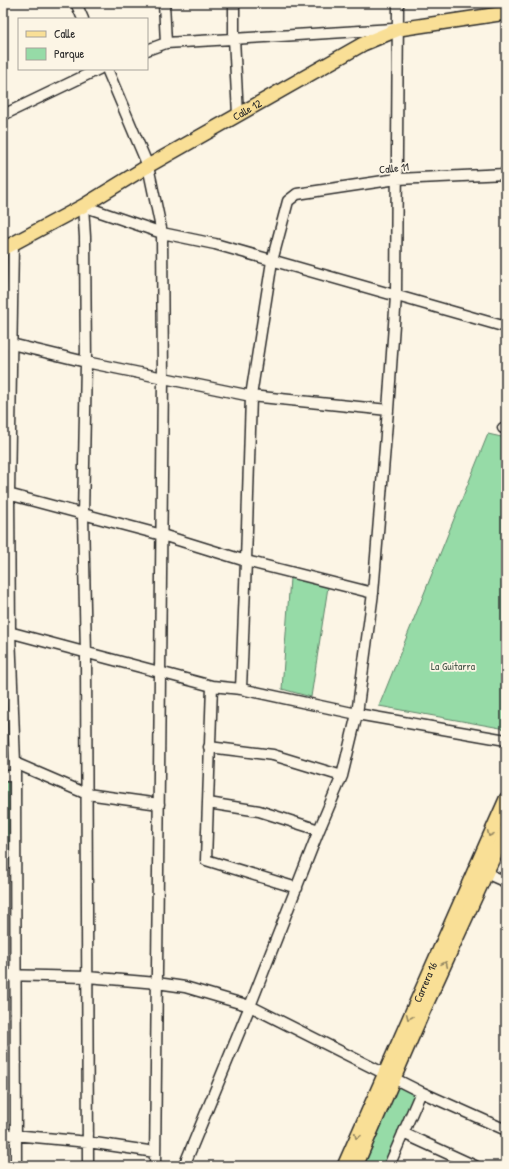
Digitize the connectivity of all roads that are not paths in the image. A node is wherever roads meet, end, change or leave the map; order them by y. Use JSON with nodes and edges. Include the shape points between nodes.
{"nodes":[{"id":1,"x":76,"y":3,"type":"edge"},
{"id":2,"x":164,"y":3,"type":"edge"},
{"id":3,"x":234,"y":3,"type":"edge"},
{"id":4,"x":398,"y":3,"type":"edge"},
{"id":5,"x":506,"y":13,"type":"edge"},
{"id":6,"x":83,"y":18,"type":"edge"},
{"id":7,"x":399,"y":29,"type":"junction"},
{"id":8,"x":234,"y":38,"type":"junction"},
{"id":9,"x":166,"y":43,"type":"junction"},
{"id":10,"x":148,"y":50,"type":"edge"},
{"id":11,"x":97,"y":70,"type":"edge"},
{"id":12,"x":107,"y":70,"type":"edge"},
{"id":13,"x":3,"y":115,"type":"edge"},
{"id":14,"x":238,"y":115,"type":"junction"},
{"id":15,"x":148,"y":166,"type":"junction"},
{"id":16,"x":506,"y":174,"type":"edge"},
{"id":17,"x":397,"y":179,"type":"junction"},
{"id":18,"x":83,"y":206,"type":"junction"},
{"id":19,"x":162,"y":234,"type":"junction"},
{"id":20,"x":8,"y":247,"type":"edge"},
{"id":21,"x":272,"y":261,"type":"junction"},
{"id":22,"x":396,"y":296,"type":"junction"},
{"id":23,"x":506,"y":327,"type":"edge"},
{"id":24,"x":7,"y":342,"type":"edge"},
{"id":25,"x":86,"y":362,"type":"junction"},
{"id":26,"x":163,"y":378,"type":"junction"},
{"id":27,"x":251,"y":396,"type":"junction"},
{"id":28,"x":388,"y":410,"type":"junction"},
{"id":29,"x":6,"y":494,"type":"edge"},
{"id":30,"x":83,"y":515,"type":"junction"},
{"id":31,"x":162,"y":535,"type":"junction"},
{"id":32,"x":246,"y":561,"type":"junction"},
{"id":33,"x":372,"y":593,"type":"junction"},
{"id":34,"x":6,"y":632,"type":"edge"},
{"id":35,"x":86,"y":654,"type":"junction"},
{"id":36,"x":160,"y":672,"type":"junction"},
{"id":37,"x":212,"y":686,"type":"junction"},
{"id":38,"x":241,"y":689,"type":"junction"},
{"id":39,"x":357,"y":714,"type":"junction"},
{"id":40,"x":506,"y":740,"type":"edge"},
{"id":41,"x":209,"y":747,"type":"junction"},
{"id":42,"x":15,"y":763,"type":"junction"},
{"id":43,"x":3,"y":776,"type":"edge"},
{"id":44,"x":15,"y":776,"type":"junction"},
{"id":45,"x":342,"y":776,"type":"junction"},
{"id":46,"x":87,"y":794,"type":"junction"},
{"id":47,"x":506,"y":798,"type":"edge"},
{"id":48,"x":208,"y":803,"type":"junction"},
{"id":49,"x":159,"y":804,"type":"junction"},
{"id":50,"x":318,"y":830,"type":"junction"},
{"id":51,"x":506,"y":830,"type":"edge"},
{"id":52,"x":481,"y":871,"type":"junction"},
{"id":53,"x":506,"y":882,"type":"edge"},
{"id":54,"x":297,"y":888,"type":"junction"},
{"id":55,"x":3,"y":974,"type":"edge"},
{"id":56,"x":16,"y":975,"type":"junction"},
{"id":57,"x":87,"y":977,"type":"junction"},
{"id":58,"x":156,"y":983,"type":"junction"},
{"id":59,"x":250,"y":1006,"type":"junction"},
{"id":60,"x":390,"y":1075,"type":"junction"},
{"id":61,"x":421,"y":1092,"type":"junction"},
{"id":62,"x":506,"y":1130,"type":"edge"},
{"id":63,"x":403,"y":1133,"type":"junction"},
{"id":64,"x":3,"y":1134,"type":"edge"},
{"id":65,"x":16,"y":1134,"type":"junction"},
{"id":66,"x":88,"y":1142,"type":"junction"},
{"id":67,"x":155,"y":1152,"type":"junction"},
{"id":68,"x":16,"y":1166,"type":"edge"},
{"id":69,"x":88,"y":1166,"type":"edge"},
{"id":70,"x":155,"y":1166,"type":"edge"},
{"id":71,"x":184,"y":1166,"type":"edge"},
{"id":72,"x":344,"y":1166,"type":"edge"},
{"id":73,"x":356,"y":1166,"type":"edge"},
{"id":74,"x":389,"y":1166,"type":"edge"},
{"id":75,"x":474,"y":1166,"type":"edge"}],
"edges":[{"from":1,"to":6,"type":"street"},
{"from":2,"to":9,"type":"street"},
{"from":3,"to":8,"type":"street"},
{"from":4,"to":7,"type":"street"},
{"from":5,"to":7,"type":"main road","name":"Calle 12"},
{"from":7,"to":8,"type":"street"},
{"from":7,"to":14,"type":"main road","name":"Calle 12","via":[[363,44]]},
{"from":7,"to":17,"type":"street"},
{"from":8,"to":9,"type":"street"},
{"from":8,"to":14,"type":"street"},
{"from":9,"to":10,"type":"street"},
{"from":11,"to":13,"type":"street"},
{"from":12,"to":15,"type":"street"},
{"from":14,"to":15,"type":"main road","name":"Calle 12"},
{"from":15,"to":18,"type":"main road","name":"Calle 12"},
{"from":15,"to":19,"type":"street"},
{"from":16,"to":17,"type":"street","name":"Calle 11"},
{"from":17,"to":21,"type":"street","name":"Calle 11","via":[[298,194],[288,201]]},
{"from":17,"to":22,"type":"street"},
{"from":18,"to":19,"type":"street"},
{"from":18,"to":20,"type":"main road","name":"Calle 12"},
{"from":18,"to":25,"type":"street"},
{"from":19,"to":21,"type":"street","via":[[215,244]]},
{"from":19,"to":26,"type":"street"},
{"from":20,"to":24,"type":"street"},
{"from":21,"to":22,"type":"street"},
{"from":21,"to":27,"type":"street"},
{"from":22,"to":23,"type":"street"},
{"from":22,"to":28,"type":"street"},
{"from":24,"to":25,"type":"street"},
{"from":24,"to":29,"type":"street"},
{"from":25,"to":26,"type":"street"},
{"from":25,"to":30,"type":"street"},
{"from":26,"to":27,"type":"street"},
{"from":26,"to":31,"type":"street"},
{"from":27,"to":28,"type":"street"},
{"from":27,"to":32,"type":"street"},
{"from":28,"to":33,"type":"street"},
{"from":29,"to":30,"type":"street"},
{"from":29,"to":34,"type":"street"},
{"from":30,"to":31,"type":"street"},
{"from":30,"to":35,"type":"street"},
{"from":31,"to":32,"type":"street"},
{"from":31,"to":36,"type":"street"},
{"from":32,"to":33,"type":"street"},
{"from":32,"to":38,"type":"street"},
{"from":33,"to":39,"type":"street"},
{"from":34,"to":35,"type":"street"},
{"from":34,"to":42,"type":"street"},
{"from":35,"to":36,"type":"street"},
{"from":35,"to":46,"type":"street"},
{"from":36,"to":37,"type":"street"},
{"from":36,"to":49,"type":"street"},
{"from":37,"to":38,"type":"street"},
{"from":37,"to":41,"type":"street"},
{"from":38,"to":39,"type":"street"},
{"from":39,"to":40,"type":"street"},
{"from":39,"to":45,"type":"street"},
{"from":41,"to":45,"type":"street","via":[[273,755]]},
{"from":41,"to":48,"type":"street"},
{"from":42,"to":44,"type":"street"},
{"from":42,"to":46,"type":"street"},
{"from":43,"to":44,"type":"street"},
{"from":44,"to":56,"type":"street"},
{"from":45,"to":50,"type":"street"},
{"from":46,"to":49,"type":"street"},
{"from":46,"to":57,"type":"street"},
{"from":47,"to":52,"type":"main road","name":"Carrera 16","one_way":true},
{"from":48,"to":50,"type":"street","via":[[259,811]]},
{"from":48,"to":54,"type":"street","via":[[206,860]]},
{"from":49,"to":58,"type":"street"},
{"from":50,"to":54,"type":"street"},
{"from":51,"to":52,"type":"main road","name":"Carrera 16"},
{"from":52,"to":53,"type":"street"},
{"from":52,"to":60,"type":"main road","name":"Carrera 16"},
{"from":54,"to":59,"type":"street"},
{"from":55,"to":56,"type":"street"},
{"from":56,"to":57,"type":"street"},
{"from":56,"to":65,"type":"street"},
{"from":57,"to":58,"type":"street"},
{"from":57,"to":66,"type":"street"},
{"from":58,"to":59,"type":"street","via":[[185,987]]},
{"from":58,"to":67,"type":"street"},
{"from":59,"to":60,"type":"street"},
{"from":59,"to":71,"type":"street"},
{"from":60,"to":61,"type":"street"},
{"from":60,"to":72,"type":"main road","name":"Carrera 16","one_way":true},
{"from":60,"to":73,"type":"main road","name":"Carrera 16"},
{"from":61,"to":62,"type":"street"},
{"from":61,"to":63,"type":"street"},
{"from":63,"to":74,"type":"street"},
{"from":63,"to":75,"type":"street"},
{"from":64,"to":65,"type":"street"},
{"from":65,"to":66,"type":"street"},
{"from":65,"to":68,"type":"street"},
{"from":66,"to":67,"type":"street"},
{"from":66,"to":69,"type":"street"},
{"from":67,"to":70,"type":"street"}]}
